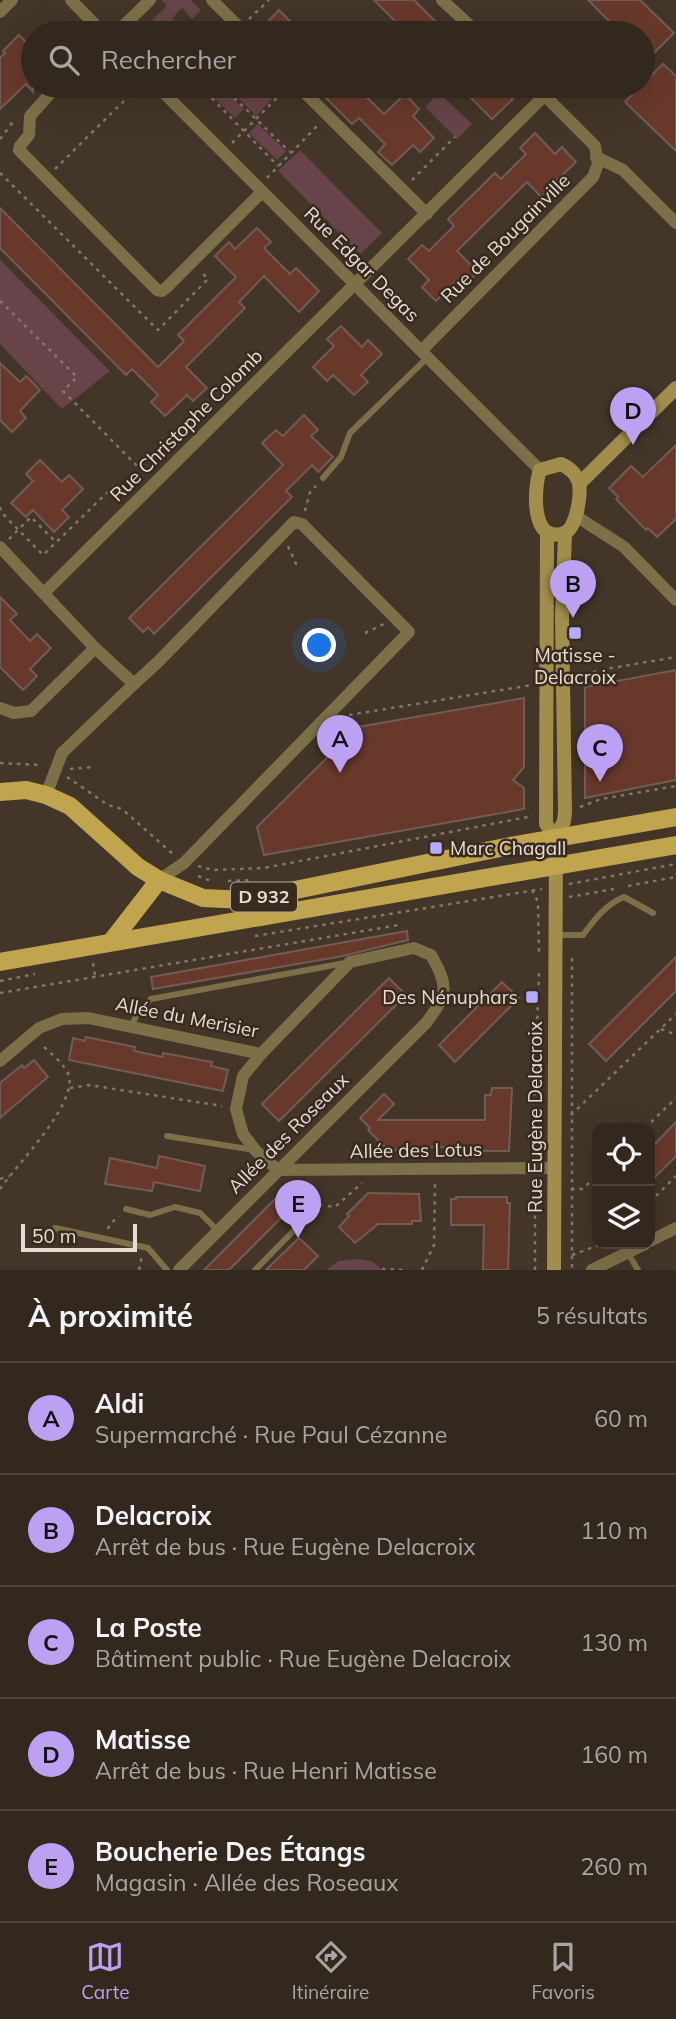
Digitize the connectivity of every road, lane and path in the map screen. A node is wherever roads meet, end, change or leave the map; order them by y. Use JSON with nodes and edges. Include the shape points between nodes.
{"nodes":[{"id":1,"x":12,"y":0,"type":"edge"},
{"id":2,"x":71,"y":0,"type":"edge"},
{"id":3,"x":150,"y":0,"type":"edge"},
{"id":4,"x":212,"y":0,"type":"edge"},
{"id":5,"x":269,"y":0,"type":"edge"},
{"id":6,"x":442,"y":0,"type":"edge"},
{"id":7,"x":0,"y":12,"type":"edge"},
{"id":8,"x":91,"y":21,"type":"edge"},
{"id":9,"x":128,"y":21,"type":"edge"},
{"id":10,"x":233,"y":21,"type":"edge"},
{"id":11,"x":251,"y":21,"type":"edge"},
{"id":12,"x":465,"y":21,"type":"edge"},
{"id":13,"x":45,"y":98,"type":"edge"},
{"id":14,"x":127,"y":98,"type":"edge"},
{"id":15,"x":169,"y":98,"type":"edge"},
{"id":16,"x":212,"y":98,"type":"edge"},
{"id":17,"x":234,"y":98,"type":"edge"},
{"id":18,"x":277,"y":98,"type":"edge"},
{"id":19,"x":310,"y":98,"type":"edge"},
{"id":20,"x":542,"y":98,"type":"edge"},
{"id":21,"x":548,"y":98,"type":"edge"},
{"id":22,"x":328,"y":116,"type":"junction"},
{"id":23,"x":256,"y":119,"type":"junction"},
{"id":24,"x":244,"y":131,"type":"junction"},
{"id":25,"x":455,"y":137,"type":"dead end"},
{"id":26,"x":223,"y":152,"type":"junction"},
{"id":27,"x":291,"y":152,"type":"junction"},
{"id":28,"x":596,"y":157,"type":"junction"},
{"id":29,"x":278,"y":166,"type":"junction"},
{"id":30,"x":45,"y":179,"type":"junction"},
{"id":31,"x":260,"y":190,"type":"junction"},
{"id":32,"x":402,"y":190,"type":"junction"},
{"id":33,"x":426,"y":214,"type":"junction"},
{"id":34,"x":676,"y":223,"type":"edge"},
{"id":35,"x":356,"y":285,"type":"junction"},
{"id":36,"x":0,"y":300,"type":"edge"},
{"id":37,"x":425,"y":353,"type":"junction"},
{"id":38,"x":676,"y":388,"type":"edge"},
{"id":39,"x":540,"y":470,"type":"junction"},
{"id":40,"x":323,"y":478,"type":"joint"},
{"id":41,"x":155,"y":484,"type":"junction"},
{"id":42,"x":579,"y":484,"type":"junction"},
{"id":43,"x":115,"y":485,"type":"dead end"},
{"id":44,"x":0,"y":507,"type":"edge"},
{"id":45,"x":576,"y":516,"type":"junction"},
{"id":46,"x":302,"y":524,"type":"junction"},
{"id":47,"x":18,"y":529,"type":"junction"},
{"id":48,"x":547,"y":532,"type":"junction"},
{"id":49,"x":565,"y":533,"type":"junction"},
{"id":50,"x":278,"y":536,"type":"junction"},
{"id":51,"x":57,"y":542,"type":"junction"},
{"id":52,"x":0,"y":547,"type":"edge"},
{"id":53,"x":297,"y":566,"type":"dead end"},
{"id":54,"x":44,"y":593,"type":"junction"},
{"id":55,"x":676,"y":600,"type":"edge"},
{"id":56,"x":392,"y":614,"type":"junction"},
{"id":57,"x":365,"y":633,"type":"dead end"},
{"id":58,"x":95,"y":648,"type":"junction"},
{"id":59,"x":676,"y":657,"type":"edge"},
{"id":60,"x":563,"y":682,"type":"junction"},
{"id":61,"x":134,"y":684,"type":"junction"},
{"id":62,"x":547,"y":684,"type":"junction"},
{"id":63,"x":0,"y":708,"type":"edge"},
{"id":64,"x":332,"y":712,"type":"junction"},
{"id":65,"x":0,"y":763,"type":"edge"},
{"id":66,"x":92,"y":767,"type":"dead end"},
{"id":67,"x":56,"y":770,"type":"junction"},
{"id":68,"x":676,"y":786,"type":"edge"},
{"id":69,"x":0,"y":792,"type":"edge"},
{"id":70,"x":46,"y":795,"type":"junction"},
{"id":71,"x":565,"y":812,"type":"junction"},
{"id":72,"x":547,"y":814,"type":"junction"},
{"id":73,"x":676,"y":817,"type":"edge"},
{"id":74,"x":555,"y":838,"type":"junction"},
{"id":75,"x":166,"y":842,"type":"dead end"},
{"id":76,"x":676,"y":845,"type":"edge"},
{"id":77,"x":166,"y":849,"type":"junction"},
{"id":78,"x":556,"y":864,"type":"junction"},
{"id":79,"x":676,"y":864,"type":"edge"},
{"id":80,"x":172,"y":871,"type":"junction"},
{"id":81,"x":676,"y":877,"type":"edge"},
{"id":82,"x":252,"y":880,"type":"dead end"},
{"id":83,"x":214,"y":881,"type":"dead end"},
{"id":84,"x":226,"y":881,"type":"dead end"},
{"id":85,"x":532,"y":890,"type":"junction"},
{"id":86,"x":556,"y":893,"type":"junction"},
{"id":87,"x":538,"y":902,"type":"junction"},
{"id":88,"x":653,"y":913,"type":"dead end"},
{"id":89,"x":399,"y":925,"type":"dead end"},
{"id":90,"x":564,"y":935,"type":"junction"},
{"id":91,"x":256,"y":936,"type":"dead end"},
{"id":92,"x":111,"y":942,"type":"junction"},
{"id":93,"x":104,"y":961,"type":"dead end"},
{"id":94,"x":0,"y":962,"type":"edge"},
{"id":95,"x":350,"y":962,"type":"junction"},
{"id":96,"x":40,"y":973,"type":"dead end"},
{"id":97,"x":95,"y":976,"type":"junction"},
{"id":98,"x":0,"y":981,"type":"edge"},
{"id":99,"x":0,"y":993,"type":"edge"},
{"id":100,"x":676,"y":1014,"type":"edge"},
{"id":101,"x":131,"y":1026,"type":"junction"},
{"id":102,"x":661,"y":1029,"type":"junction"},
{"id":103,"x":32,"y":1035,"type":"junction"},
{"id":104,"x":676,"y":1035,"type":"edge"},
{"id":105,"x":261,"y":1054,"type":"junction"},
{"id":106,"x":0,"y":1061,"type":"edge"},
{"id":107,"x":69,"y":1088,"type":"junction"},
{"id":108,"x":676,"y":1098,"type":"edge"},
{"id":109,"x":236,"y":1109,"type":"junction"},
{"id":110,"x":572,"y":1114,"type":"junction"},
{"id":111,"x":650,"y":1123,"type":"edge"},
{"id":112,"x":554,"y":1127,"type":"junction"},
{"id":113,"x":167,"y":1136,"type":"dead end"},
{"id":114,"x":256,"y":1151,"type":"junction"},
{"id":115,"x":535,"y":1168,"type":"junction"},
{"id":116,"x":554,"y":1168,"type":"junction"},
{"id":117,"x":435,"y":1169,"type":"junction"},
{"id":118,"x":278,"y":1170,"type":"junction"},
{"id":119,"x":363,"y":1170,"type":"junction"},
{"id":120,"x":9,"y":1176,"type":"junction"},
{"id":121,"x":676,"y":1176,"type":"edge"},
{"id":122,"x":0,"y":1179,"type":"edge"},
{"id":123,"x":592,"y":1180,"type":"edge"},
{"id":124,"x":312,"y":1182,"type":"dead end"},
{"id":125,"x":0,"y":1189,"type":"edge"},
{"id":126,"x":554,"y":1189,"type":"junction"},
{"id":127,"x":572,"y":1189,"type":"junction"},
{"id":128,"x":655,"y":1197,"type":"edge"},
{"id":129,"x":319,"y":1205,"type":"junction"},
{"id":130,"x":126,"y":1209,"type":"joint"},
{"id":131,"x":55,"y":1228,"type":"dead end"},
{"id":132,"x":676,"y":1228,"type":"edge"},
{"id":133,"x":218,"y":1231,"type":"junction"},
{"id":134,"x":104,"y":1239,"type":"junction"},
{"id":135,"x":655,"y":1239,"type":"edge"},
{"id":136,"x":592,"y":1247,"type":"edge"},
{"id":137,"x":636,"y":1249,"type":"edge"},
{"id":138,"x":628,"y":1253,"type":"junction"},
{"id":139,"x":572,"y":1255,"type":"junction"},
{"id":140,"x":554,"y":1266,"type":"edge"},
{"id":141,"x":382,"y":1269,"type":"edge"},
{"id":142,"x":167,"y":1270,"type":"edge"},
{"id":143,"x":178,"y":1270,"type":"edge"},
{"id":144,"x":255,"y":1270,"type":"edge"},
{"id":145,"x":403,"y":1270,"type":"edge"},
{"id":146,"x":422,"y":1270,"type":"edge"},
{"id":147,"x":535,"y":1270,"type":"edge"},
{"id":148,"x":572,"y":1270,"type":"edge"},
{"id":149,"x":592,"y":1270,"type":"edge"},
{"id":150,"x":638,"y":1270,"type":"edge"}],
"edges":[{"from":1,"to":7,"type":"street"},
{"from":2,"to":8,"type":"street"},
{"from":3,"to":9,"type":"street"},
{"from":4,"to":10,"type":"street"},
{"from":5,"to":11,"type":"path"},
{"from":6,"to":12,"type":"street"},
{"from":13,"to":30,"type":"street","via":[[30,116],[29,135],[20,146],[22,155]]},
{"from":14,"to":30,"type":"path"},
{"from":15,"to":26,"type":"street","name":"Rue Edgar Degas"},
{"from":16,"to":24,"type":"path"},
{"from":17,"to":23,"type":"path"},
{"from":18,"to":23,"type":"path"},
{"from":19,"to":22,"type":"street"},
{"from":20,"to":33,"type":"street","name":"Rue Christophe Colomb"},
{"from":21,"to":28,"type":"street","via":[[595,146]]},
{"from":22,"to":27,"type":"path"},
{"from":22,"to":32,"type":"street"},
{"from":23,"to":24,"type":"path"},
{"from":23,"to":27,"type":"path"},
{"from":24,"to":26,"type":"path"},
{"from":24,"to":29,"type":"path"},
{"from":25,"to":32,"type":"path"},
{"from":26,"to":31,"type":"street","name":"Rue Edgar Degas"},
{"from":27,"to":29,"type":"path"},
{"from":28,"to":34,"type":"street","via":[[623,170]]},
{"from":28,"to":37,"type":"street","name":"Rue de Bougainville","via":[[593,177]]},
{"from":29,"to":31,"type":"path"},
{"from":30,"to":31,"type":"street","via":[[162,291]]},
{"from":31,"to":35,"type":"street","name":"Rue Edgar Degas"},
{"from":32,"to":33,"type":"street"},
{"from":33,"to":35,"type":"street","name":"Rue Christophe Colomb"},
{"from":35,"to":37,"type":"street","name":"Rue Edgar Degas"},
{"from":35,"to":41,"type":"street","name":"Rue Christophe Colomb"},
{"from":36,"to":41,"type":"path","via":[[77,377],[63,391]]},
{"from":37,"to":39,"type":"street","name":"Rue Edgar Degas"},
{"from":37,"to":40,"type":"lane","via":[[350,433],[341,457]]},
{"from":38,"to":42,"type":"street"},
{"from":39,"to":42,"type":"street","via":[[561,464],[571,469]]},
{"from":39,"to":48,"type":"street","via":[[535,490],[537,520]]},
{"from":40,"to":46,"type":"path","via":[[310,492]]},
{"from":41,"to":54,"type":"street","name":"Rue Christophe Colomb"},
{"from":42,"to":45,"type":"street"},
{"from":43,"to":51,"type":"path"},
{"from":44,"to":47,"type":"path"},
{"from":45,"to":49,"type":"street"},
{"from":45,"to":55,"type":"street","via":[[624,547]]},
{"from":46,"to":50,"type":"street","via":[[294,522]]},
{"from":46,"to":56,"type":"street"},
{"from":47,"to":51,"type":"path","via":[[31,517]]},
{"from":47,"to":51,"type":"path","via":[[43,555]]},
{"from":47,"to":52,"type":"path"},
{"from":48,"to":49,"type":"street"},
{"from":48,"to":62,"type":"street","name":"Rue Eugène Delacroix"},
{"from":49,"to":60,"type":"street","name":"Rue Eugène Delacroix"},
{"from":50,"to":53,"type":"path"},
{"from":50,"to":61,"type":"street"},
{"from":52,"to":54,"type":"street"},
{"from":54,"to":58,"type":"street"},
{"from":56,"to":57,"type":"path"},
{"from":56,"to":64,"type":"street","via":[[409,632]]},
{"from":58,"to":61,"type":"street"},
{"from":58,"to":63,"type":"street","via":[[31,711],[14,713]]},
{"from":59,"to":60,"type":"path","via":[[600,670]]},
{"from":60,"to":71,"type":"street","name":"Rue Eugène Delacroix"},
{"from":61,"to":67,"type":"street","via":[[62,753]]},
{"from":62,"to":64,"type":"path","via":[[344,716]]},
{"from":62,"to":72,"type":"street","name":"Rue Eugène Delacroix"},
{"from":64,"to":80,"type":"street"},
{"from":65,"to":67,"type":"path","via":[[37,763]]},
{"from":66,"to":67,"type":"path"},
{"from":67,"to":70,"type":"street"},
{"from":67,"to":77,"type":"path","via":[[108,805],[122,809]]},
{"from":68,"to":71,"type":"path"},
{"from":69,"to":70,"type":"main road","number":"D 932","via":[[26,790]]},
{"from":70,"to":80,"type":"main road","number":"D 932","via":[[70,806],[138,867]]},
{"from":71,"to":74,"type":"street","name":"Rue Eugène Delacroix"},
{"from":72,"to":74,"type":"street","name":"Rue Eugène Delacroix","via":[[546,824]]},
{"from":72,"to":80,"type":"path","via":[[264,868]]},
{"from":73,"to":74,"type":"main road","number":"D 932"},
{"from":74,"to":78,"type":"street","name":"Rue Eugène Delacroix"},
{"from":74,"to":80,"type":"main road","number":"D 932","via":[[247,900],[203,898]]},
{"from":75,"to":77,"type":"path"},
{"from":76,"to":78,"type":"main road","number":"D 932"},
{"from":77,"to":80,"type":"path"},
{"from":78,"to":86,"type":"street","name":"Rue Eugène Delacroix"},
{"from":78,"to":92,"type":"main road","number":"D 932"},
{"from":79,"to":86,"type":"path"},
{"from":80,"to":83,"type":"path"},
{"from":80,"to":92,"type":"main road"},
{"from":81,"to":86,"type":"path"},
{"from":82,"to":84,"type":"path"},
{"from":85,"to":86,"type":"path"},
{"from":85,"to":87,"type":"path"},
{"from":85,"to":91,"type":"path"},
{"from":86,"to":87,"type":"path"},
{"from":86,"to":90,"type":"street","name":"Rue Eugène Delacroix"},
{"from":87,"to":115,"type":"path"},
{"from":88,"to":90,"type":"lane","via":[[624,897],[614,901],[583,935]]},
{"from":89,"to":97,"type":"path"},
{"from":90,"to":110,"type":"path"},
{"from":90,"to":112,"type":"street","name":"Rue Eugène Delacroix"},
{"from":92,"to":94,"type":"main road","number":"D 932"},
{"from":93,"to":97,"type":"path","via":[[93,963]]},
{"from":95,"to":101,"type":"lane","via":[[151,999]]},
{"from":95,"to":105,"type":"street","name":"Allée du Merisier"},
{"from":95,"to":118,"type":"street","name":"Allée des Roseaux","via":[[414,948],[431,955],[444,987],[442,1003]]},
{"from":96,"to":98,"type":"path"},
{"from":97,"to":99,"type":"path"},
{"from":100,"to":102,"type":"path"},
{"from":101,"to":103,"type":"street","name":"Allée du Merisier","via":[[88,1017],[62,1019]]},
{"from":101,"to":105,"type":"street","name":"Allée du Merisier"},
{"from":102,"to":104,"type":"path"},
{"from":102,"to":110,"type":"path"},
{"from":103,"to":106,"type":"street","name":"Allée du Merisier"},
{"from":103,"to":107,"type":"path","via":[[68,1074]]},
{"from":105,"to":109,"type":"street","via":[[243,1076]]},
{"from":107,"to":109,"type":"path","via":[[89,1085]]},
{"from":107,"to":120,"type":"path","via":[[50,1127]]},
{"from":108,"to":111,"type":"path"},
{"from":109,"to":114,"type":"street","via":[[243,1134]]},
{"from":110,"to":112,"type":"path"},
{"from":110,"to":127,"type":"path"},
{"from":112,"to":116,"type":"street","name":"Rue Eugène Delacroix"},
{"from":113,"to":114,"type":"lane"},
{"from":114,"to":118,"type":"street"},
{"from":115,"to":116,"type":"street","name":"Allée des Lotus"},
{"from":115,"to":117,"type":"street","name":"Allée des Lotus"},
{"from":115,"to":147,"type":"path"},
{"from":116,"to":126,"type":"street","name":"Rue Eugène Delacroix"},
{"from":117,"to":119,"type":"street","name":"Allée des Lotus"},
{"from":117,"to":146,"type":"path","via":[[433,1245]]},
{"from":118,"to":119,"type":"street","name":"Allée des Lotus"},
{"from":118,"to":133,"type":"street","name":"Allée des Roseaux"},
{"from":119,"to":129,"type":"path","via":[[362,1183],[335,1207]]},
{"from":120,"to":122,"type":"path"},
{"from":120,"to":125,"type":"path"},
{"from":121,"to":128,"type":"path"},
{"from":123,"to":127,"type":"path","via":[[583,1189]]},
{"from":124,"to":129,"type":"path","via":[[312,1200]]},
{"from":126,"to":127,"type":"path"},
{"from":126,"to":140,"type":"street","name":"Rue Eugène Delacroix"},
{"from":127,"to":139,"type":"path"},
{"from":129,"to":144,"type":"lane"},
{"from":130,"to":133,"type":"lane","via":[[150,1215],[175,1208],[200,1213]]},
{"from":130,"to":134,"type":"path","via":[[110,1224]]},
{"from":131,"to":134,"type":"lane"},
{"from":132,"to":135,"type":"street"},
{"from":133,"to":143,"type":"street","name":"Allée des Roseaux"},
{"from":134,"to":142,"type":"lane","via":[[148,1248]]},
{"from":136,"to":139,"type":"path"},
{"from":137,"to":138,"type":"street"},
{"from":138,"to":149,"type":"street"},
{"from":138,"to":150,"type":"lane"},
{"from":139,"to":140,"type":"path"},
{"from":139,"to":148,"type":"path"},
{"from":141,"to":145,"type":"path"}]}
